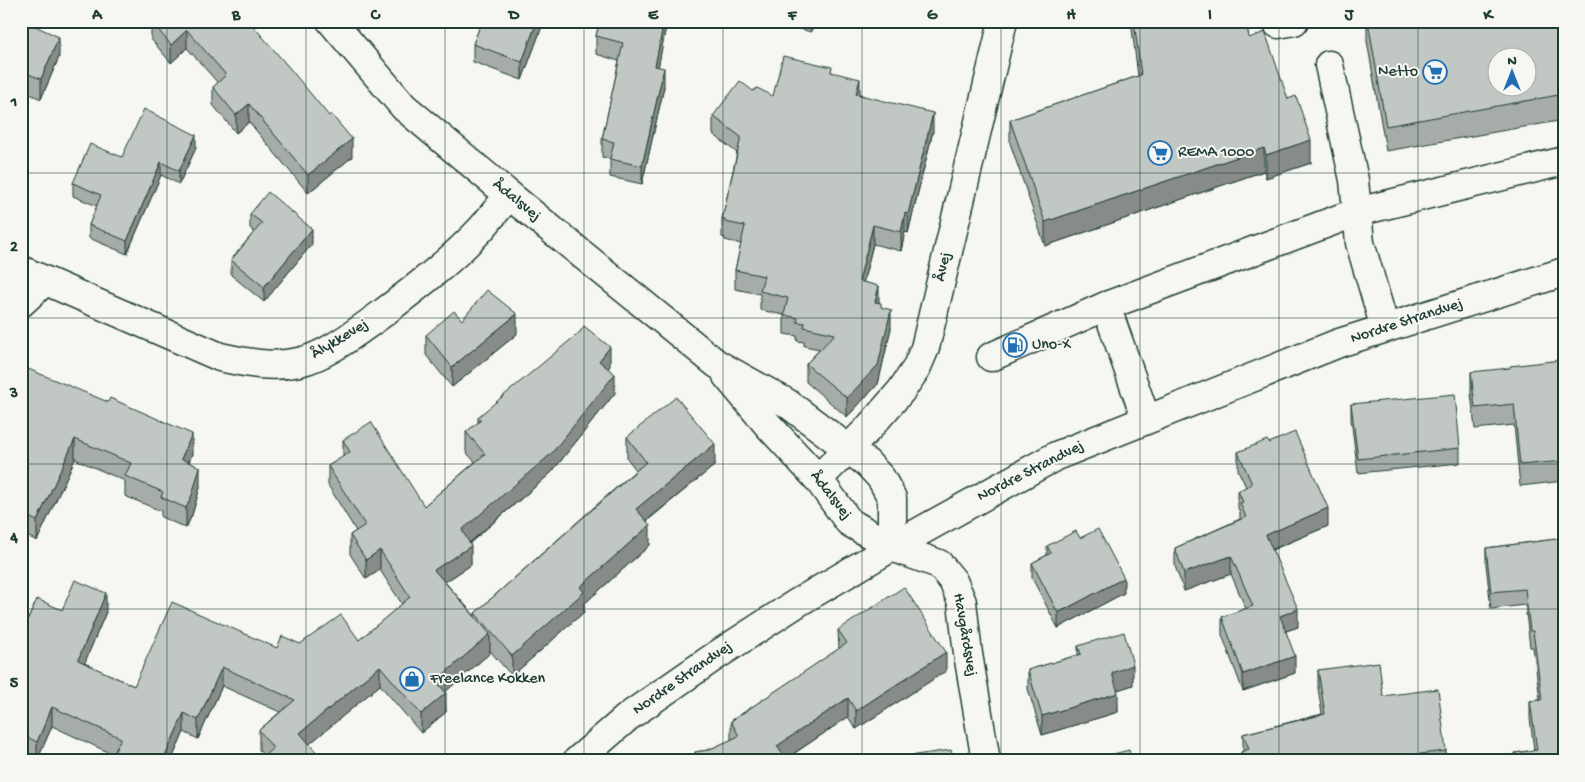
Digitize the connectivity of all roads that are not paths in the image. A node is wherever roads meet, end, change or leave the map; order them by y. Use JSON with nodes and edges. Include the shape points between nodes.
{"nodes":[{"id":1,"x":330,"y":21,"type":"edge"},
{"id":2,"x":1003,"y":21,"type":"edge"},
{"id":3,"x":1277,"y":21,"type":"edge"},
{"id":4,"x":1294,"y":21,"type":"edge"},
{"id":5,"x":1330,"y":65,"type":"dead end"},
{"id":6,"x":1564,"y":161,"type":"edge"},
{"id":7,"x":509,"y":195,"type":"junction"},
{"id":8,"x":1357,"y":212,"type":"junction"},
{"id":9,"x":1564,"y":272,"type":"edge"},
{"id":10,"x":33,"y":276,"type":"edge"},
{"id":11,"x":21,"y":303,"type":"edge"},
{"id":12,"x":1106,"y":306,"type":"junction"},
{"id":13,"x":1385,"y":328,"type":"junction"},
{"id":14,"x":991,"y":356,"type":"dead end"},
{"id":15,"x":717,"y":364,"type":"junction"},
{"id":16,"x":1146,"y":419,"type":"junction"},
{"id":17,"x":848,"y":449,"type":"junction"},
{"id":18,"x":818,"y":479,"type":"junction"},
{"id":19,"x":892,"y":547,"type":"junction"},
{"id":20,"x":588,"y":757,"type":"edge"},
{"id":21,"x":986,"y":761,"type":"edge"}],
"edges":[{"from":1,"to":7,"type":"street","name":"Ådalsvej","via":[[404,107]]},
{"from":2,"to":17,"type":"street","name":"Åvej","via":[[925,348],[901,392]]},
{"from":3,"to":4,"type":"street","via":[[1278,24]]},
{"from":5,"to":8,"type":"street","via":[[1354,180]]},
{"from":6,"to":8,"type":"street"},
{"from":7,"to":10,"type":"street","name":"Ålykkevej","via":[[482,228],[408,294],[351,337],[301,362],[276,365],[220,357]]},
{"from":7,"to":15,"type":"street","name":"Ådalsvej"},
{"from":8,"to":12,"type":"street"},
{"from":8,"to":13,"type":"street","via":[[1360,243]]},
{"from":9,"to":13,"type":"street","name":"Nordre Strandvej"},
{"from":10,"to":11,"type":"street"},
{"from":12,"to":14,"type":"street"},
{"from":12,"to":16,"type":"street"},
{"from":13,"to":16,"type":"street","name":"Nordre Strandvej","via":[[1299,358]]},
{"from":15,"to":17,"type":"street","name":"Ådalsvej","via":[[787,403]]},
{"from":15,"to":18,"type":"street","name":"Ådalsvej"},
{"from":16,"to":19,"type":"street","name":"Nordre Strandvej","via":[[1056,456]]},
{"from":17,"to":18,"type":"street","name":"Åvej"},
{"from":17,"to":19,"type":"street","name":"Ådalsvej","via":[[881,478],[892,498]]},
{"from":18,"to":19,"type":"street","name":"Ådalsvej","via":[[849,522]]},
{"from":19,"to":20,"type":"street","name":"Nordre Strandvej","via":[[714,657],[629,716]]},
{"from":19,"to":21,"type":"street","name":"Havgårdsvej","via":[[939,564],[953,581],[962,602]]}]}
